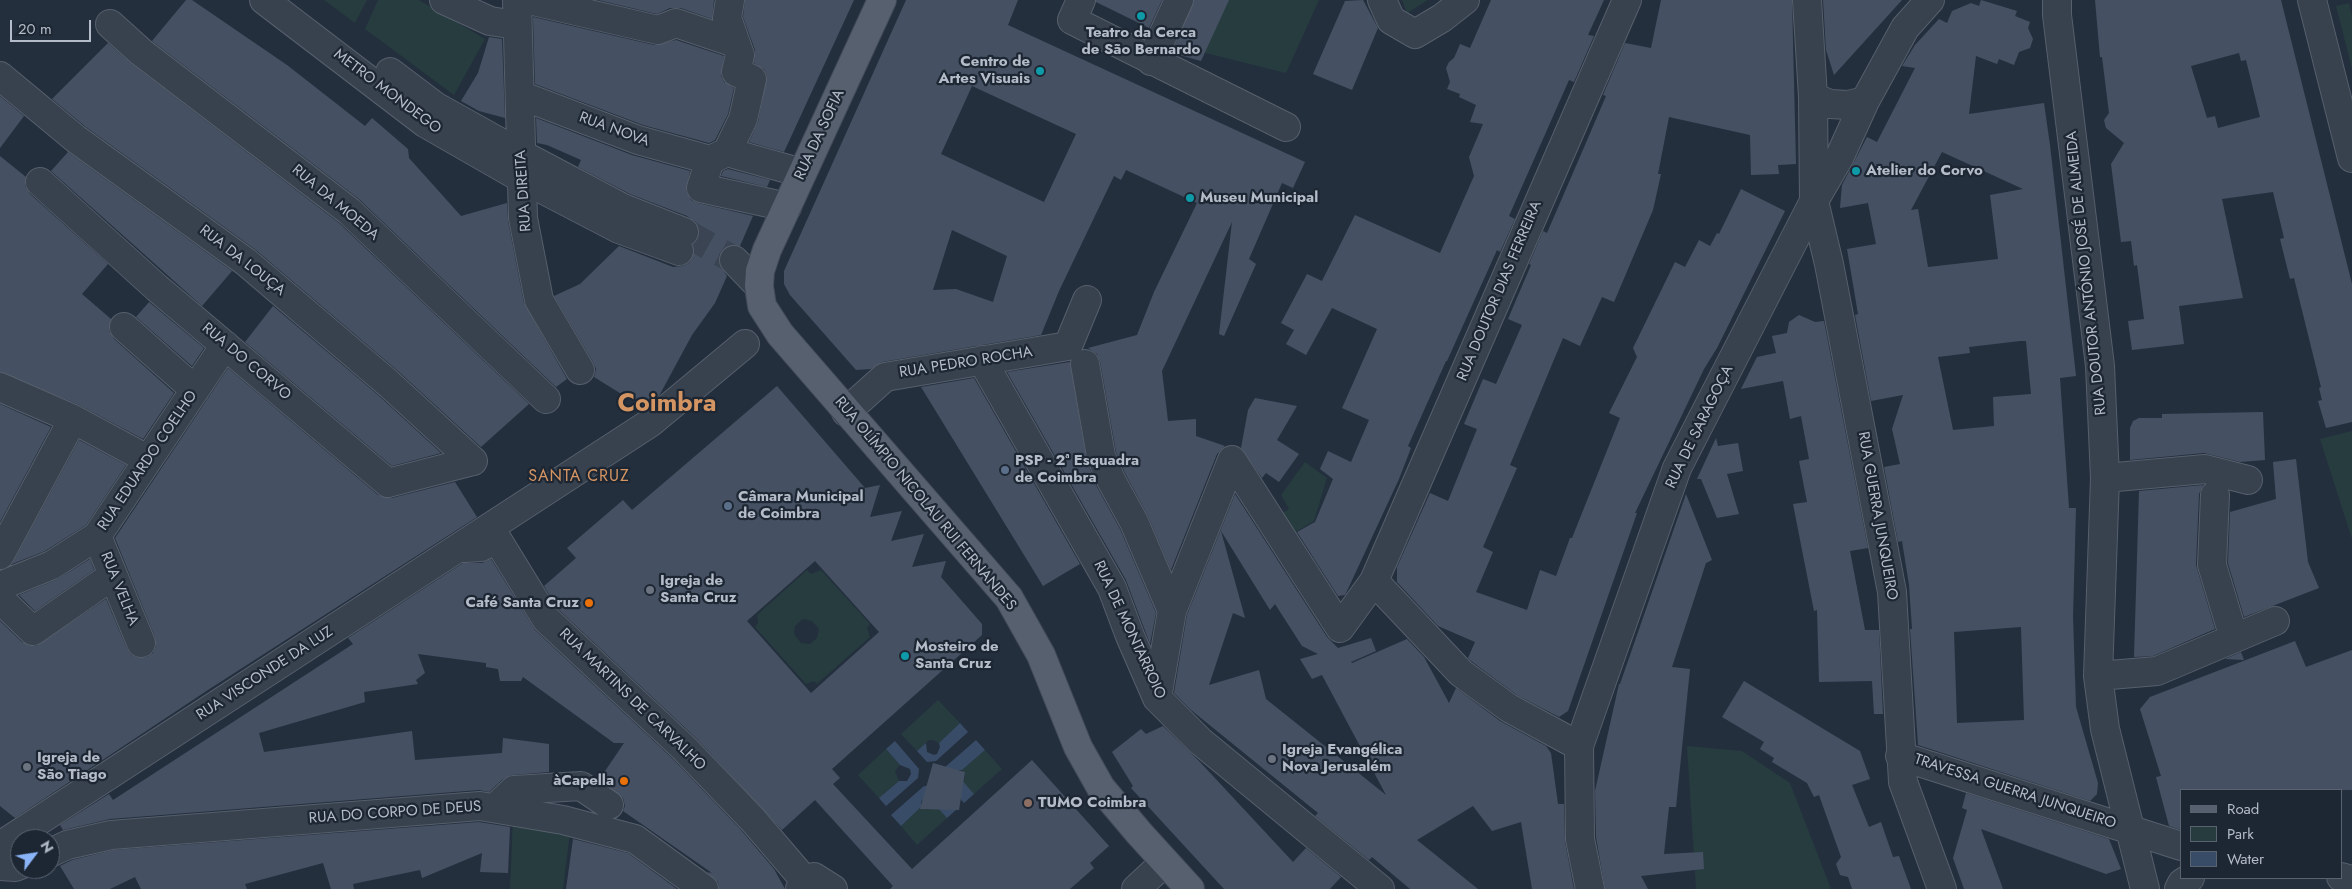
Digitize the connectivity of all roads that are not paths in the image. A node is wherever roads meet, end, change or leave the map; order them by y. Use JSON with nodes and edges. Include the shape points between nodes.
{"nodes":[{"id":1,"x":264,"y":0,"type":"edge"},
{"id":2,"x":278,"y":0,"type":"edge"},
{"id":3,"x":292,"y":0,"type":"edge"},
{"id":4,"x":444,"y":0,"type":"edge"},
{"id":5,"x":529,"y":0,"type":"edge"},
{"id":6,"x":730,"y":0,"type":"edge"},
{"id":7,"x":882,"y":0,"type":"edge"},
{"id":8,"x":1081,"y":0,"type":"edge"},
{"id":9,"x":1179,"y":0,"type":"edge"},
{"id":10,"x":1382,"y":0,"type":"edge"},
{"id":11,"x":1465,"y":0,"type":"edge"},
{"id":12,"x":1627,"y":0,"type":"edge"},
{"id":13,"x":1807,"y":0,"type":"edge"},
{"id":14,"x":1930,"y":0,"type":"edge"},
{"id":15,"x":2312,"y":0,"type":"edge"},
{"id":16,"x":2052,"y":5,"type":"edge"},
{"id":17,"x":517,"y":13,"type":"edge"},
{"id":18,"x":110,"y":24,"type":"dead end"},
{"id":19,"x":737,"y":49,"type":"junction"},
{"id":20,"x":1151,"y":61,"type":"junction"},
{"id":21,"x":3,"y":83,"type":"edge"},
{"id":22,"x":520,"y":95,"type":"junction"},
{"id":23,"x":1813,"y":97,"type":"junction"},
{"id":24,"x":1865,"y":101,"type":"junction"},
{"id":25,"x":1286,"y":127,"type":"dead end"},
{"id":26,"x":719,"y":156,"type":"junction"},
{"id":27,"x":2352,"y":158,"type":"edge"},
{"id":28,"x":521,"y":166,"type":"junction"},
{"id":29,"x":802,"y":173,"type":"junction"},
{"id":30,"x":40,"y":182,"type":"dead end"},
{"id":31,"x":1814,"y":201,"type":"junction"},
{"id":32,"x":787,"y":207,"type":"junction"},
{"id":33,"x":681,"y":242,"type":"tunnel mouth"},
{"id":34,"x":731,"y":267,"type":"tunnel mouth"},
{"id":35,"x":760,"y":279,"type":"junction"},
{"id":36,"x":1088,"y":300,"type":"dead end"},
{"id":37,"x":124,"y":326,"type":"dead end"},
{"id":38,"x":745,"y":344,"type":"dead end"},
{"id":39,"x":225,"y":345,"type":"junction"},
{"id":40,"x":1077,"y":355,"type":"junction"},
{"id":41,"x":982,"y":360,"type":"junction"},
{"id":42,"x":580,"y":370,"type":"dead end"},
{"id":43,"x":0,"y":387,"type":"edge"},
{"id":44,"x":196,"y":390,"type":"junction"},
{"id":45,"x":546,"y":399,"type":"dead end"},
{"id":46,"x":846,"y":412,"type":"junction"},
{"id":47,"x":73,"y":419,"type":"junction"},
{"id":48,"x":147,"y":459,"type":"junction"},
{"id":49,"x":472,"y":460,"type":"joint"},
{"id":50,"x":2105,"y":478,"type":"junction"},
{"id":51,"x":2248,"y":480,"type":"dead end"},
{"id":52,"x":2215,"y":495,"type":"dead end"},
{"id":53,"x":97,"y":536,"type":"junction"},
{"id":54,"x":456,"y":549,"type":"junction"},
{"id":55,"x":0,"y":555,"type":"edge"},
{"id":56,"x":112,"y":576,"type":"junction"},
{"id":57,"x":1374,"y":582,"type":"junction"},
{"id":58,"x":0,"y":586,"type":"edge"},
{"id":59,"x":0,"y":599,"type":"edge"},
{"id":60,"x":1172,"y":611,"type":"junction"},
{"id":61,"x":2275,"y":621,"type":"dead end"},
{"id":62,"x":2234,"y":638,"type":"junction"},
{"id":63,"x":141,"y":643,"type":"dead end"},
{"id":64,"x":2098,"y":676,"type":"junction"},
{"id":65,"x":1157,"y":698,"type":"junction"},
{"id":66,"x":1579,"y":746,"type":"junction"},
{"id":67,"x":1900,"y":756,"type":"junction"},
{"id":68,"x":609,"y":805,"type":"dead end"},
{"id":69,"x":496,"y":808,"type":"junction"},
{"id":70,"x":2130,"y":829,"type":"junction"},
{"id":71,"x":6,"y":842,"type":"edge"},
{"id":72,"x":2180,"y":846,"type":"edge"},
{"id":73,"x":60,"y":849,"type":"edge"},
{"id":74,"x":1165,"y":862,"type":"junction"},
{"id":75,"x":2188,"y":879,"type":"edge"},
{"id":76,"x":814,"y":884,"type":"edge"},
{"id":77,"x":1140,"y":887,"type":"edge"},
{"id":78,"x":704,"y":889,"type":"edge"},
{"id":79,"x":1190,"y":889,"type":"edge"},
{"id":80,"x":1380,"y":889,"type":"edge"},
{"id":81,"x":1590,"y":889,"type":"edge"},
{"id":82,"x":1942,"y":889,"type":"edge"},
{"id":83,"x":2145,"y":889,"type":"edge"},
{"id":84,"x":2179,"y":889,"type":"edge"}],
"edges":[{"from":1,"to":28,"type":"street","name":"METRO MONDEGO","via":[[425,123]]},
{"from":2,"to":28,"type":"street","via":[[430,115]]},
{"from":3,"to":28,"type":"street"},
{"from":4,"to":17,"type":"street","via":[[490,21]]},
{"from":5,"to":19,"type":"street","via":[[658,30],[676,23]]},
{"from":6,"to":19,"type":"street","via":[[727,18]]},
{"from":7,"to":29,"type":"main road","name":"RUA DA SOFIA"},
{"from":8,"to":20,"type":"street","via":[[1072,20]]},
{"from":9,"to":20,"type":"street"},
{"from":10,"to":11,"type":"street","via":[[1391,20],[1415,34]]},
{"from":12,"to":57,"type":"street","name":"RUA DOUTOR DIAS FERREIRA"},
{"from":13,"to":23,"type":"street"},
{"from":14,"to":24,"type":"street","name":"RUA DE SARAGOÇA","via":[[1905,28]]},
{"from":15,"to":27,"type":"street"},
{"from":16,"to":50,"type":"street","name":"RUA DOUTOR ANTÓNIO JOSÉ DE ALMEIDA","via":[[2100,366]]},
{"from":17,"to":22,"type":"street","name":"RUA DIREITA"},
{"from":18,"to":45,"type":"street","name":"RUA DA MOEDA","via":[[141,52],[349,211]]},
{"from":19,"to":26,"type":"street","via":[[736,72],[752,79],[743,119]]},
{"from":20,"to":25,"type":"street"},
{"from":21,"to":49,"type":"street","name":"RUA DA LOUÇA","via":[[246,262],[388,383]]},
{"from":22,"to":26,"type":"street","name":"RUA NOVA","via":[[638,140]]},
{"from":22,"to":28,"type":"street","name":"RUA DIREITA"},
{"from":23,"to":24,"type":"street","via":[[1830,104],[1848,105]]},
{"from":23,"to":31,"type":"street"},
{"from":24,"to":31,"type":"street","name":"RUA DE SARAGOÇA","via":[[1840,156]]},
{"from":26,"to":29,"type":"street","name":"RUA NOVA"},
{"from":26,"to":32,"type":"street","via":[[701,188]]},
{"from":28,"to":33,"type":"street","name":"METRO MONDEGO","via":[[619,229]]},
{"from":28,"to":42,"type":"street","name":"RUA DIREITA","via":[[523,218],[539,300]]},
{"from":29,"to":32,"type":"main road","name":"RUA DA SOFIA"},
{"from":30,"to":39,"type":"street","name":"RUA DO CORVO"},
{"from":31,"to":66,"type":"street","name":"RUA DE SARAGOÇA","via":[[1677,468]]},
{"from":31,"to":67,"type":"street","name":"RUA GUERRA JUNQUEIRO","via":[[1892,592]]},
{"from":32,"to":35,"type":"main road","name":"RUA DA SOFIA"},
{"from":34,"to":35,"type":"street"},
{"from":35,"to":46,"type":"main road","name":"RUA OLÍMPIO NICOLAU RUI FERNANDES","via":[[762,306],[772,325]]},
{"from":36,"to":40,"type":"street"},
{"from":37,"to":44,"type":"street"},
{"from":38,"to":54,"type":"street","name":"RUA VISCONDE DA LUZ","via":[[650,424]]},
{"from":39,"to":44,"type":"street","name":"RUA EDUARDO COELHO"},
{"from":39,"to":49,"type":"street","name":"RUA DO CORVO","via":[[388,483]]},
{"from":40,"to":41,"type":"street","name":"RUA PEDRO ROCHA"},
{"from":40,"to":60,"type":"street","via":[[1101,456],[1134,522]]},
{"from":41,"to":46,"type":"street","name":"RUA PEDRO ROCHA","via":[[885,377]]},
{"from":41,"to":65,"type":"street","name":"RUA DE MONTARROIO","via":[[1112,588]]},
{"from":43,"to":47,"type":"street"},
{"from":44,"to":48,"type":"street","name":"RUA EDUARDO COELHO"},
{"from":46,"to":74,"type":"main road","name":"RUA OLÍMPIO NICOLAU RUI FERNANDES","via":[[1009,598],[1041,655],[1078,747],[1101,788]]},
{"from":47,"to":48,"type":"street"},
{"from":47,"to":55,"type":"street"},
{"from":48,"to":53,"type":"street","name":"RUA EDUARDO COELHO"},
{"from":50,"to":51,"type":"street","via":[[2205,469]]},
{"from":50,"to":64,"type":"street","name":"RUA DOUTOR ANTÓNIO JOSÉ DE ALMEIDA"},
{"from":52,"to":62,"type":"street","via":[[2212,565]]},
{"from":53,"to":56,"type":"street","name":"RUA VELHA"},
{"from":53,"to":58,"type":"street","name":"RUA EDUARDO COELHO","via":[[52,565]]},
{"from":54,"to":71,"type":"street","name":"RUA VISCONDE DA LUZ"},
{"from":54,"to":76,"type":"street","name":"RUA MARTINS DE CARVALHO","via":[[481,548],[497,539],[546,619],[684,748]]},
{"from":56,"to":59,"type":"street","via":[[33,630]]},
{"from":56,"to":63,"type":"street","name":"RUA VELHA"},
{"from":57,"to":60,"type":"street","name":"RUA DOUTOR DIAS FERREIRA","via":[[1340,628],[1232,460]]},
{"from":57,"to":66,"type":"street","via":[[1461,673],[1508,708]]},
{"from":60,"to":65,"type":"street"},
{"from":61,"to":62,"type":"street"},
{"from":62,"to":64,"type":"street","via":[[2157,671]]},
{"from":64,"to":70,"type":"street","name":"RUA DOUTOR ANTÓNIO JOSÉ DE ALMEIDA","via":[[2105,729]]},
{"from":65,"to":80,"type":"street","name":"RUA DE MONTARROIO","via":[[1200,741]]},
{"from":66,"to":81,"type":"street","name":"RUA DE SARAGOÇA","via":[[1580,839]]},
{"from":67,"to":70,"type":"street","name":"TRAVESSA GUERRA JUNQUEIRO"},
{"from":67,"to":82,"type":"street","name":"RUA GUERRA JUNQUEIRO","via":[[1903,782]]},
{"from":68,"to":69,"type":"street","via":[[581,786],[514,790]]},
{"from":69,"to":73,"type":"street","name":"RUA DO CORPO DE DEUS","via":[[480,806],[111,835]]},
{"from":69,"to":78,"type":"street","name":"RUA DO CORPO DE DEUS","via":[[563,820],[635,839]]},
{"from":70,"to":72,"type":"street","name":"TRAVESSA GUERRA JUNQUEIRO"},
{"from":70,"to":83,"type":"street","name":"RUA DOUTOR ANTÓNIO JOSÉ DE ALMEIDA"},
{"from":74,"to":77,"type":"street"},
{"from":74,"to":79,"type":"main road","name":"RUA OLÍMPIO NICOLAU RUI FERNANDES"},
{"from":75,"to":84,"type":"street"}]}
